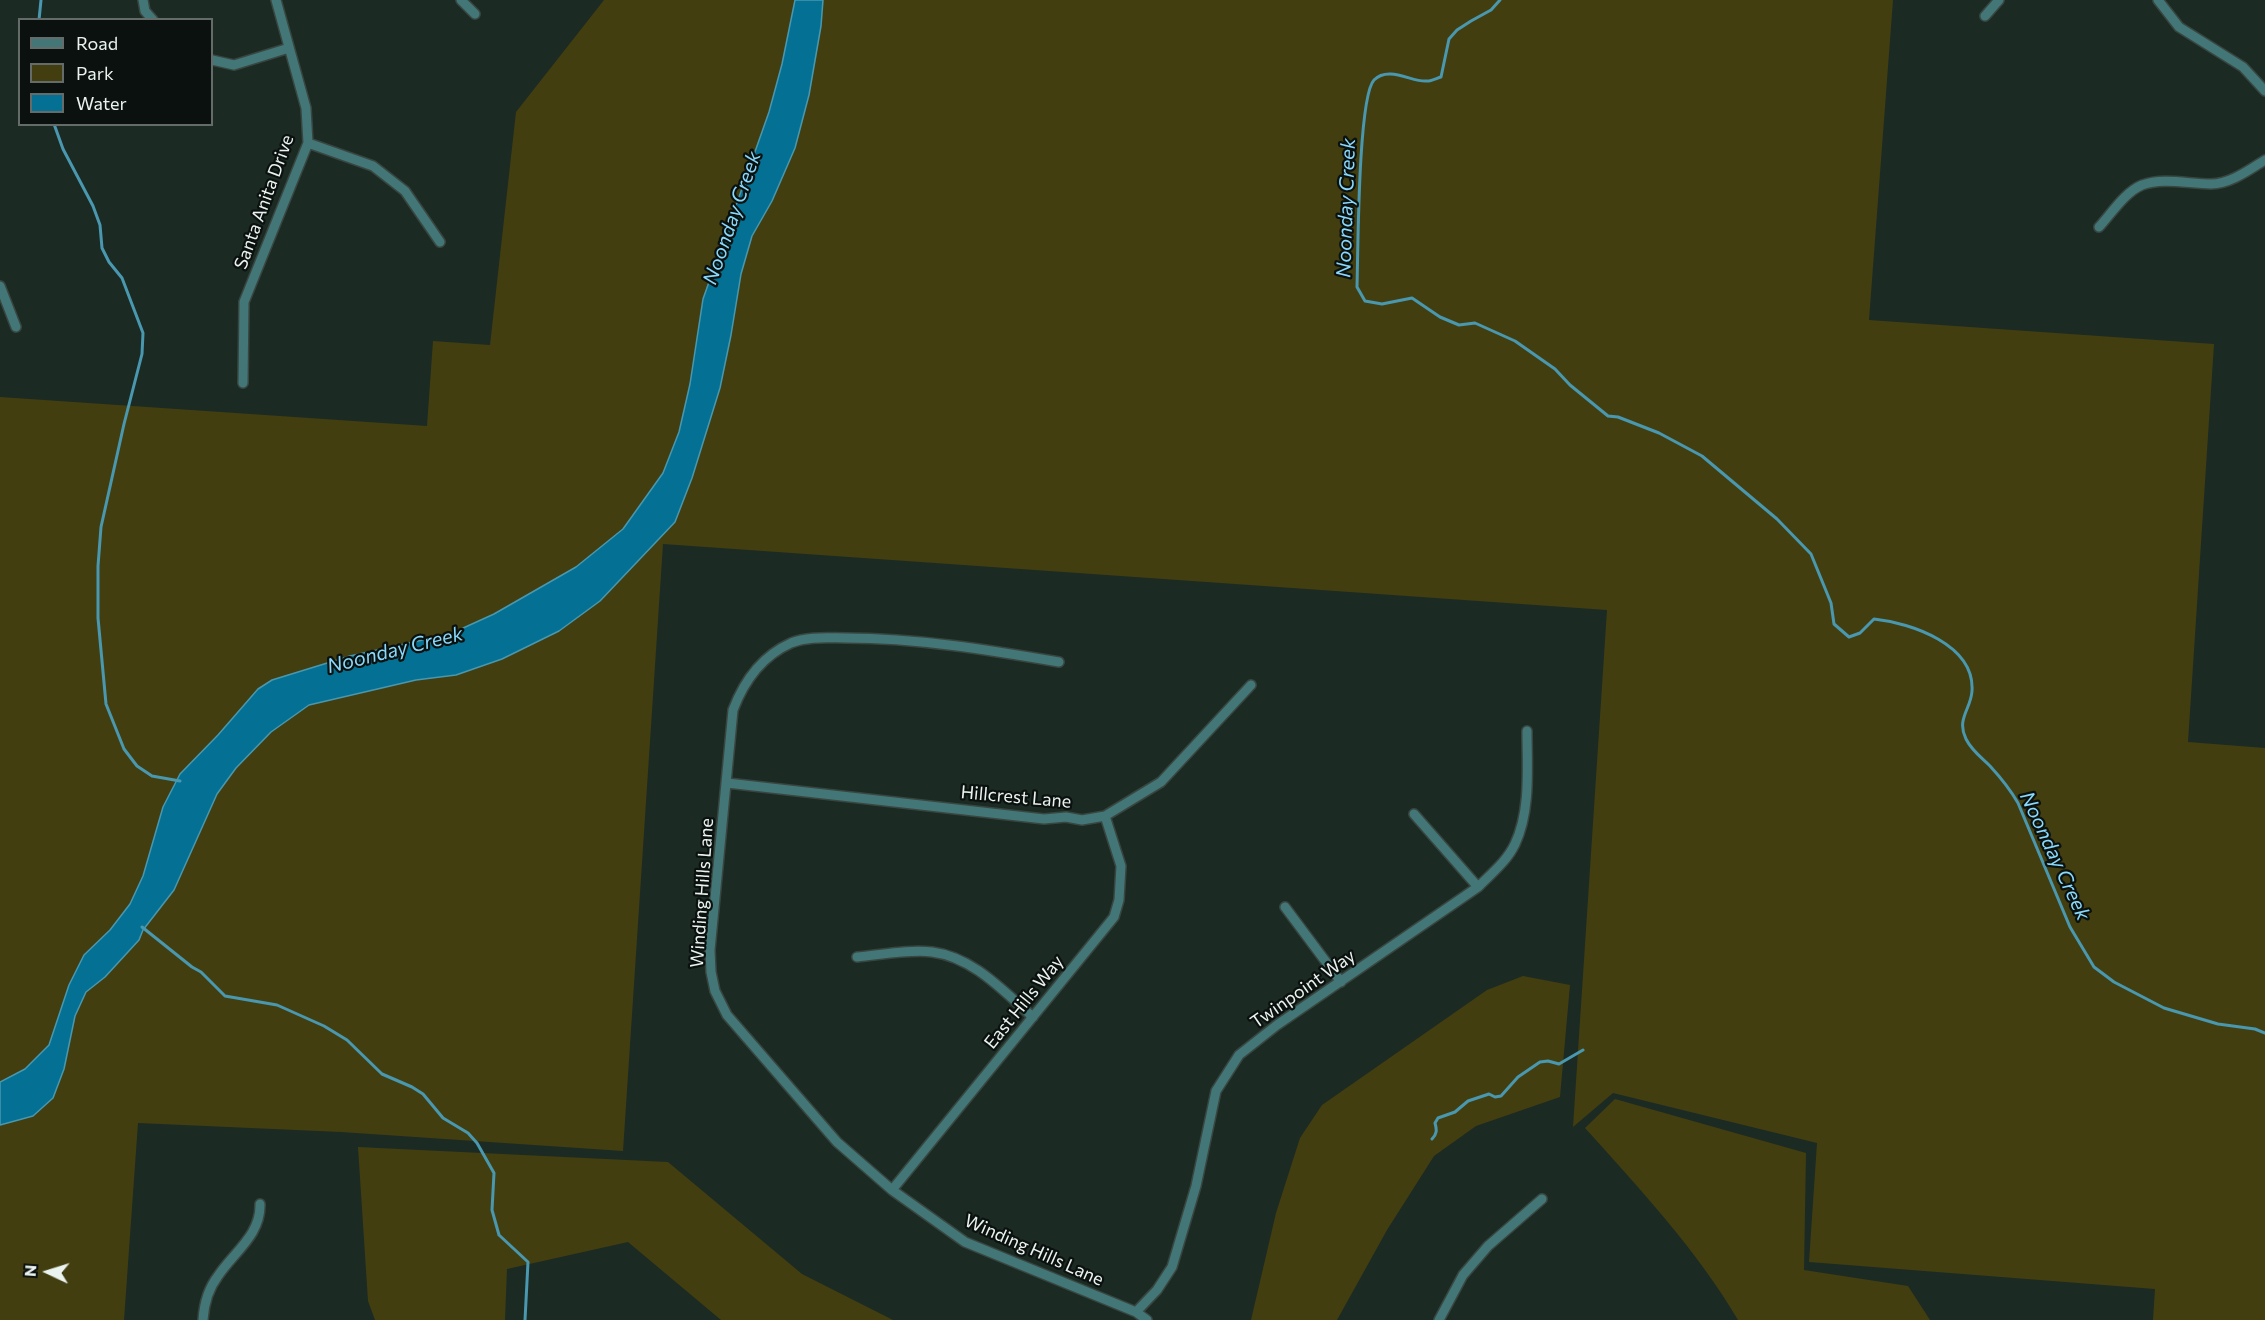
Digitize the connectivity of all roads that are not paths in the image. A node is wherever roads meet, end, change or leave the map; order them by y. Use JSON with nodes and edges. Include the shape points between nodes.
{"nodes":[{"id":1,"x":143,"y":0,"type":"edge"},
{"id":2,"x":276,"y":0,"type":"edge"},
{"id":3,"x":461,"y":0,"type":"edge"},
{"id":4,"x":1999,"y":0,"type":"edge"},
{"id":5,"x":2158,"y":0,"type":"edge"},
{"id":6,"x":476,"y":14,"type":"dead end"},
{"id":7,"x":1985,"y":16,"type":"dead end"},
{"id":8,"x":151,"y":18,"type":"edge"},
{"id":9,"x":290,"y":48,"type":"junction"},
{"id":10,"x":213,"y":60,"type":"edge"},
{"id":11,"x":2265,"y":91,"type":"edge"},
{"id":12,"x":308,"y":143,"type":"junction"},
{"id":13,"x":2265,"y":160,"type":"edge"},
{"id":14,"x":2099,"y":227,"type":"dead end"},
{"id":15,"x":440,"y":242,"type":"dead end"},
{"id":16,"x":0,"y":286,"type":"edge"},
{"id":17,"x":16,"y":327,"type":"dead end"},
{"id":18,"x":243,"y":383,"type":"dead end"},
{"id":19,"x":1059,"y":662,"type":"dead end"},
{"id":20,"x":1251,"y":685,"type":"dead end"},
{"id":21,"x":1527,"y":731,"type":"dead end"},
{"id":22,"x":727,"y":783,"type":"junction"},
{"id":23,"x":1414,"y":814,"type":"dead end"},
{"id":24,"x":1105,"y":816,"type":"junction"},
{"id":25,"x":1478,"y":886,"type":"junction"},
{"id":26,"x":1285,"y":907,"type":"dead end"},
{"id":27,"x":857,"y":957,"type":"dead end"},
{"id":28,"x":1341,"y":982,"type":"junction"},
{"id":29,"x":1033,"y":1017,"type":"junction"},
{"id":30,"x":892,"y":1190,"type":"junction"},
{"id":31,"x":1542,"y":1199,"type":"dead end"},
{"id":32,"x":260,"y":1204,"type":"dead end"},
{"id":33,"x":1136,"y":1312,"type":"junction"},
{"id":34,"x":203,"y":1320,"type":"edge"},
{"id":35,"x":1147,"y":1320,"type":"edge"},
{"id":36,"x":1439,"y":1320,"type":"edge"}],
"edges":[{"from":1,"to":8,"type":"street"},
{"from":2,"to":9,"type":"street","name":"Santa Anita Drive"},
{"from":3,"to":6,"type":"street"},
{"from":4,"to":7,"type":"street"},
{"from":5,"to":11,"type":"street","via":[[2179,27],[2242,67]]},
{"from":9,"to":10,"type":"street","via":[[234,64]]},
{"from":9,"to":12,"type":"street","name":"Santa Anita Drive","via":[[306,108]]},
{"from":12,"to":15,"type":"street","via":[[373,166],[405,191]]},
{"from":12,"to":18,"type":"street","name":"Santa Anita Drive","via":[[244,302]]},
{"from":13,"to":14,"type":"street","via":[[2222,183],[2143,184]]},
{"from":16,"to":17,"type":"street"},
{"from":19,"to":22,"type":"street","name":"Winding Hills Lane","via":[[876,638],[794,642],[759,666],[740,692],[733,710]]},
{"from":20,"to":24,"type":"street","name":"Hillcrest Lane","via":[[1161,782]]},
{"from":21,"to":25,"type":"street","name":"Twinpoint Way","via":[[1527,783],[1520,832],[1506,858]]},
{"from":22,"to":24,"type":"street","name":"Hillcrest Lane","via":[[1044,819]]},
{"from":22,"to":30,"type":"street","name":"Winding Hills Lane","via":[[710,950],[715,991],[727,1015],[837,1142]]},
{"from":23,"to":25,"type":"street"},
{"from":24,"to":29,"type":"street","name":"East Hills Way","via":[[1121,866],[1114,917]]},
{"from":25,"to":28,"type":"street","name":"Twinpoint Way"},
{"from":26,"to":28,"type":"street"},
{"from":27,"to":29,"type":"street","via":[[930,951],[945,954],[972,966]]},
{"from":28,"to":33,"type":"street","name":"Twinpoint Way","via":[[1269,1031],[1239,1055],[1227,1072],[1216,1091],[1196,1186],[1172,1267]]},
{"from":29,"to":30,"type":"street","name":"East Hills Way"},
{"from":30,"to":33,"type":"street","name":"Winding Hills Lane","via":[[965,1242]]},
{"from":31,"to":36,"type":"street","via":[[1488,1246],[1463,1275]]},
{"from":32,"to":34,"type":"street","via":[[256,1228],[209,1291]]},
{"from":33,"to":35,"type":"street","name":"Winding Hills Lane"}]}
